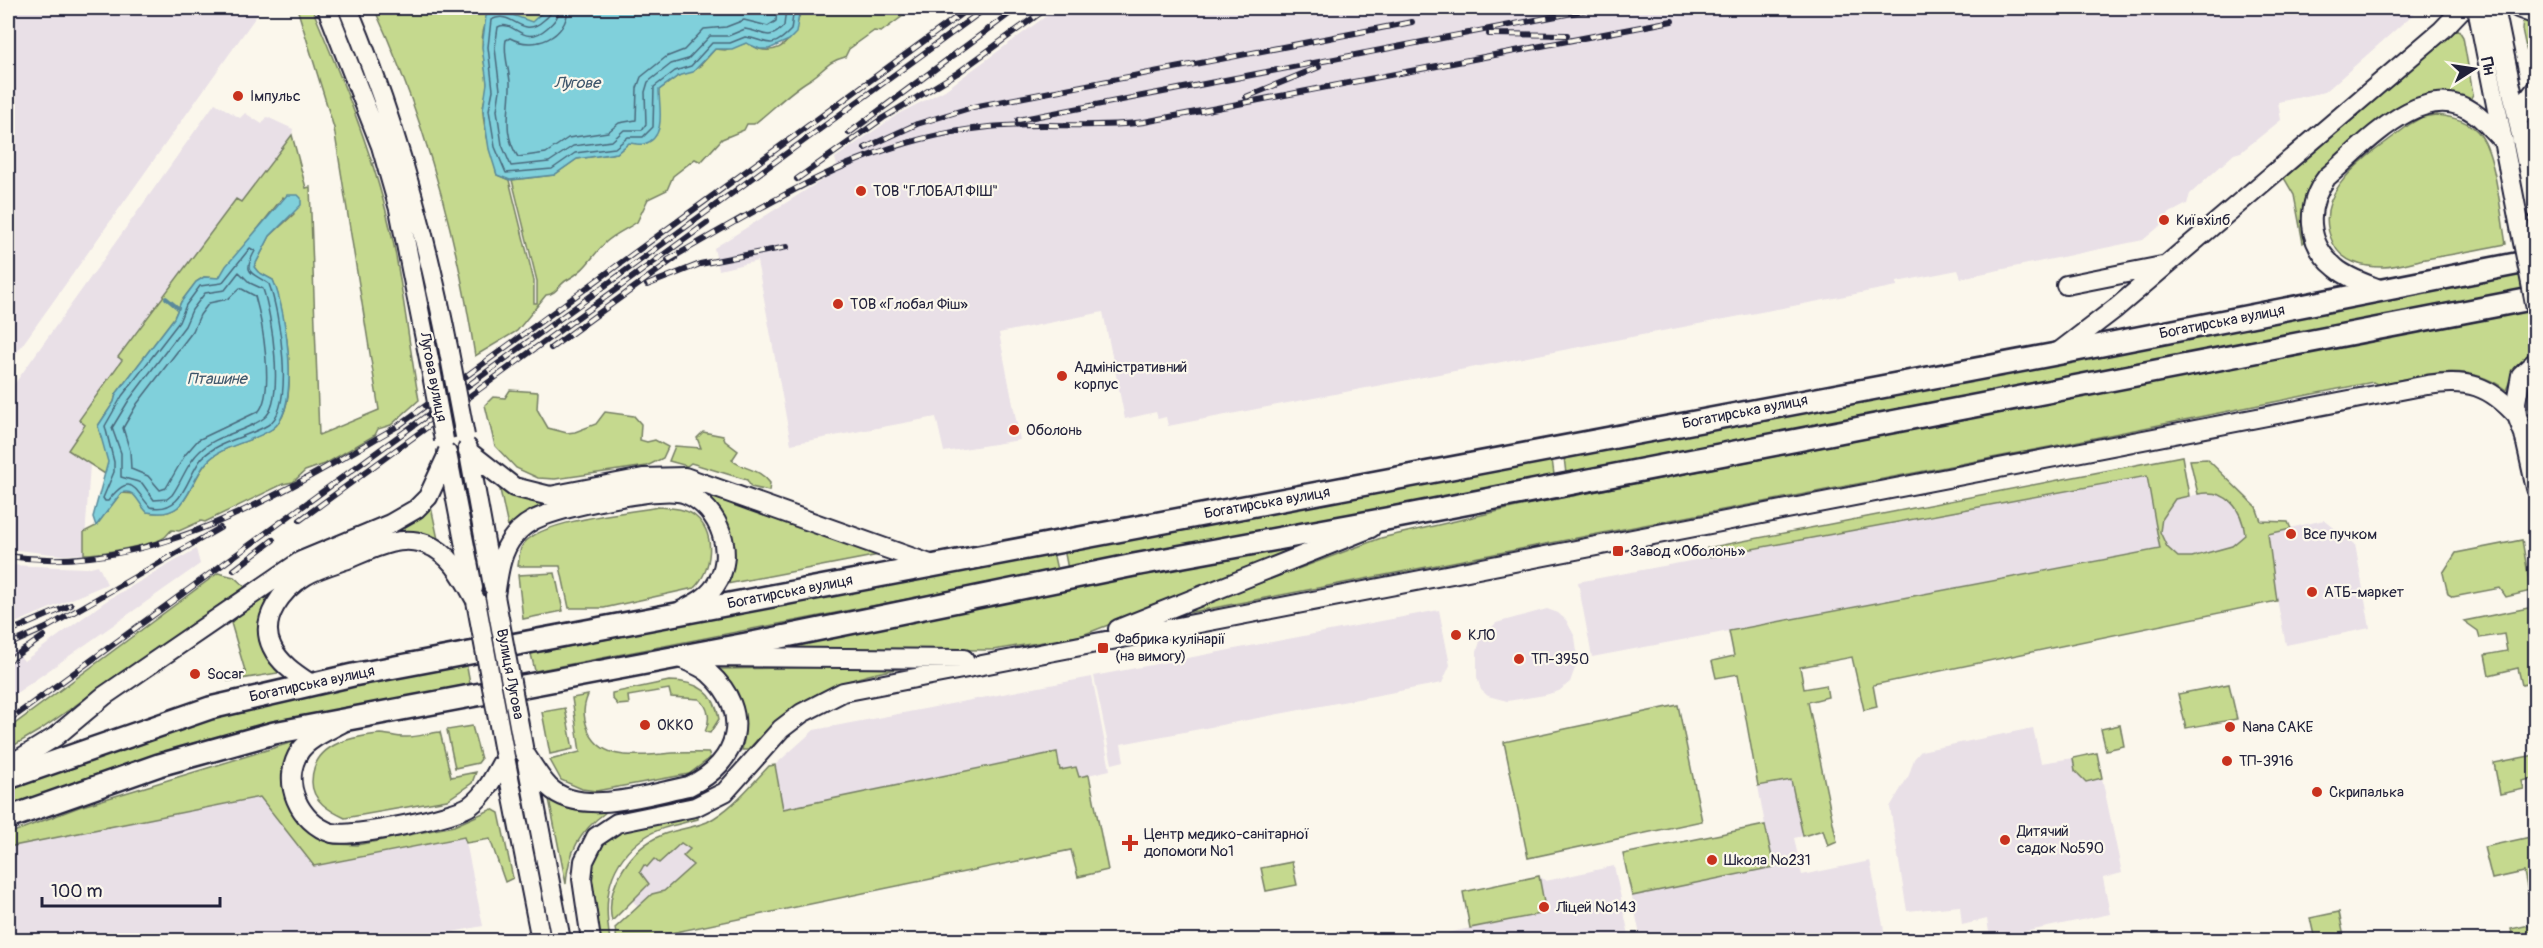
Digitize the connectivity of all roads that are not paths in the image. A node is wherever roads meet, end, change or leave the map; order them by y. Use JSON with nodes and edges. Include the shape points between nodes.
{"nodes":[{"id":1,"x":327,"y":8,"type":"edge"},
{"id":2,"x":348,"y":8,"type":"edge"},
{"id":3,"x":2463,"y":8,"type":"edge"},
{"id":4,"x":2477,"y":8,"type":"edge"},
{"id":5,"x":2494,"y":8,"type":"edge"},
{"id":6,"x":2518,"y":8,"type":"edge"},
{"id":7,"x":2535,"y":15,"type":"edge"},
{"id":8,"x":2535,"y":89,"type":"edge"},
{"id":9,"x":2519,"y":119,"type":"junction"},
{"id":10,"x":2504,"y":142,"type":"junction"},
{"id":11,"x":2535,"y":209,"type":"edge"},
{"id":12,"x":2535,"y":260,"type":"edge"},
{"id":13,"x":2164,"y":266,"type":"junction"},
{"id":14,"x":2066,"y":285,"type":"dead end"},
{"id":15,"x":2382,"y":290,"type":"junction"},
{"id":16,"x":2535,"y":298,"type":"edge"},
{"id":17,"x":2535,"y":309,"type":"edge"},
{"id":18,"x":2056,"y":354,"type":"junction"},
{"id":19,"x":2535,"y":361,"type":"edge"},
{"id":20,"x":2517,"y":416,"type":"junction"},
{"id":21,"x":467,"y":443,"type":"junction"},
{"id":22,"x":446,"y":448,"type":"junction"},
{"id":23,"x":2535,"y":489,"type":"edge"},
{"id":24,"x":1397,"y":517,"type":"junction"},
{"id":25,"x":933,"y":565,"type":"junction"},
{"id":26,"x":495,"y":596,"type":"junction"},
{"id":27,"x":476,"y":601,"type":"junction"},
{"id":28,"x":671,"y":614,"type":"junction"},
{"id":29,"x":1078,"y":645,"type":"junction"},
{"id":30,"x":675,"y":656,"type":"junction"},
{"id":31,"x":1004,"y":659,"type":"junction"},
{"id":32,"x":311,"y":684,"type":"junction"},
{"id":33,"x":348,"y":719,"type":"junction"},
{"id":34,"x":525,"y":752,"type":"junction"},
{"id":35,"x":505,"y":757,"type":"junction"},
{"id":36,"x":8,"y":766,"type":"edge"},
{"id":37,"x":8,"y":778,"type":"edge"},
{"id":38,"x":8,"y":818,"type":"edge"},
{"id":39,"x":541,"y":940,"type":"edge"},
{"id":40,"x":561,"y":940,"type":"edge"},
{"id":41,"x":591,"y":940,"type":"edge"}],
"edges":[{"from":1,"to":22,"type":"main road","name":"Лугова вулиця","bridge":true,"via":[[381,146],[399,209]]},
{"from":2,"to":21,"type":"main road","name":"Лугова вулиця","bridge":true,"via":[[375,72],[414,194]]},
{"from":3,"to":13,"type":"main road"},
{"from":4,"to":10,"type":"main road"},
{"from":5,"to":9,"type":"main road"},
{"from":6,"to":7,"type":"main road"},
{"from":8,"to":9,"type":"main road"},
{"from":9,"to":11,"type":"main road"},
{"from":10,"to":15,"type":"main road","via":[[2474,112],[2455,103],[2434,102],[2403,113],[2327,177],[2312,206],[2314,240],[2322,255],[2337,269]]},
{"from":10,"to":17,"type":"main road","bridge":true},
{"from":12,"to":15,"type":"main road","name":"Богатирська вулиця"},
{"from":13,"to":14,"type":"main road"},
{"from":13,"to":18,"type":"main road"},
{"from":15,"to":18,"type":"main road","name":"Богатирська вулиця"},
{"from":16,"to":24,"type":"main road"},
{"from":18,"to":25,"type":"main road","name":"Богатирська вулиця"},
{"from":19,"to":20,"type":"main road","via":[[2521,375]]},
{"from":20,"to":23,"type":"main road"},
{"from":20,"to":29,"type":"main road","via":[[2502,399],[2474,384],[2427,385],[1686,531]]},
{"from":21,"to":25,"type":"main road","via":[[514,487],[531,494],[550,496],[643,478],[685,477]]},
{"from":21,"to":26,"type":"main road","name":"Лугова вулиця"},
{"from":22,"to":27,"type":"main road","name":"Лугова вулиця"},
{"from":22,"to":36,"type":"main road","via":[[428,497],[416,509],[301,561],[104,696],[55,737]]},
{"from":24,"to":29,"type":"main road"},
{"from":24,"to":30,"type":"main road"},
{"from":25,"to":28,"type":"main road","name":"Богатирська вулиця"},
{"from":26,"to":28,"type":"main road","via":[[504,555],[522,527],[562,510],[676,491],[689,495],[717,519],[723,550],[722,569],[715,586],[698,602]]},
{"from":26,"to":34,"type":"main road","name":"Вулиця Лугова","bridge":true},
{"from":27,"to":32,"type":"main road","via":[[463,577],[442,553],[407,540],[384,544],[307,575],[280,596],[268,628],[271,646],[282,662]]},
{"from":27,"to":35,"type":"main road","name":"Лугова вулиця","bridge":true},
{"from":28,"to":32,"type":"main road","name":"Богатирська вулиця"},
{"from":29,"to":31,"type":"main road"},
{"from":30,"to":31,"type":"main road"},
{"from":30,"to":33,"type":"main road"},
{"from":30,"to":34,"type":"main road","via":[[708,672],[723,689],[736,720],[729,753],[704,779],[689,786],[596,803],[556,792],[537,773]]},
{"from":31,"to":41,"type":"main road","via":[[871,685],[822,701],[781,729],[725,792],[695,807],[630,819],[605,830],[590,847],[582,879]]},
{"from":32,"to":37,"type":"main road","name":"Богатирська вулиця","via":[[210,708]]},
{"from":33,"to":35,"type":"main road","via":[[309,741],[299,752],[292,773],[297,804],[310,822],[334,833],[368,832],[470,807],[484,794]]},
{"from":33,"to":38,"type":"main road","via":[[236,742],[74,792]]},
{"from":34,"to":40,"type":"main road","name":"Вулиця Лугова"},
{"from":35,"to":39,"type":"main road","name":"Лугова вулиця"}]}
